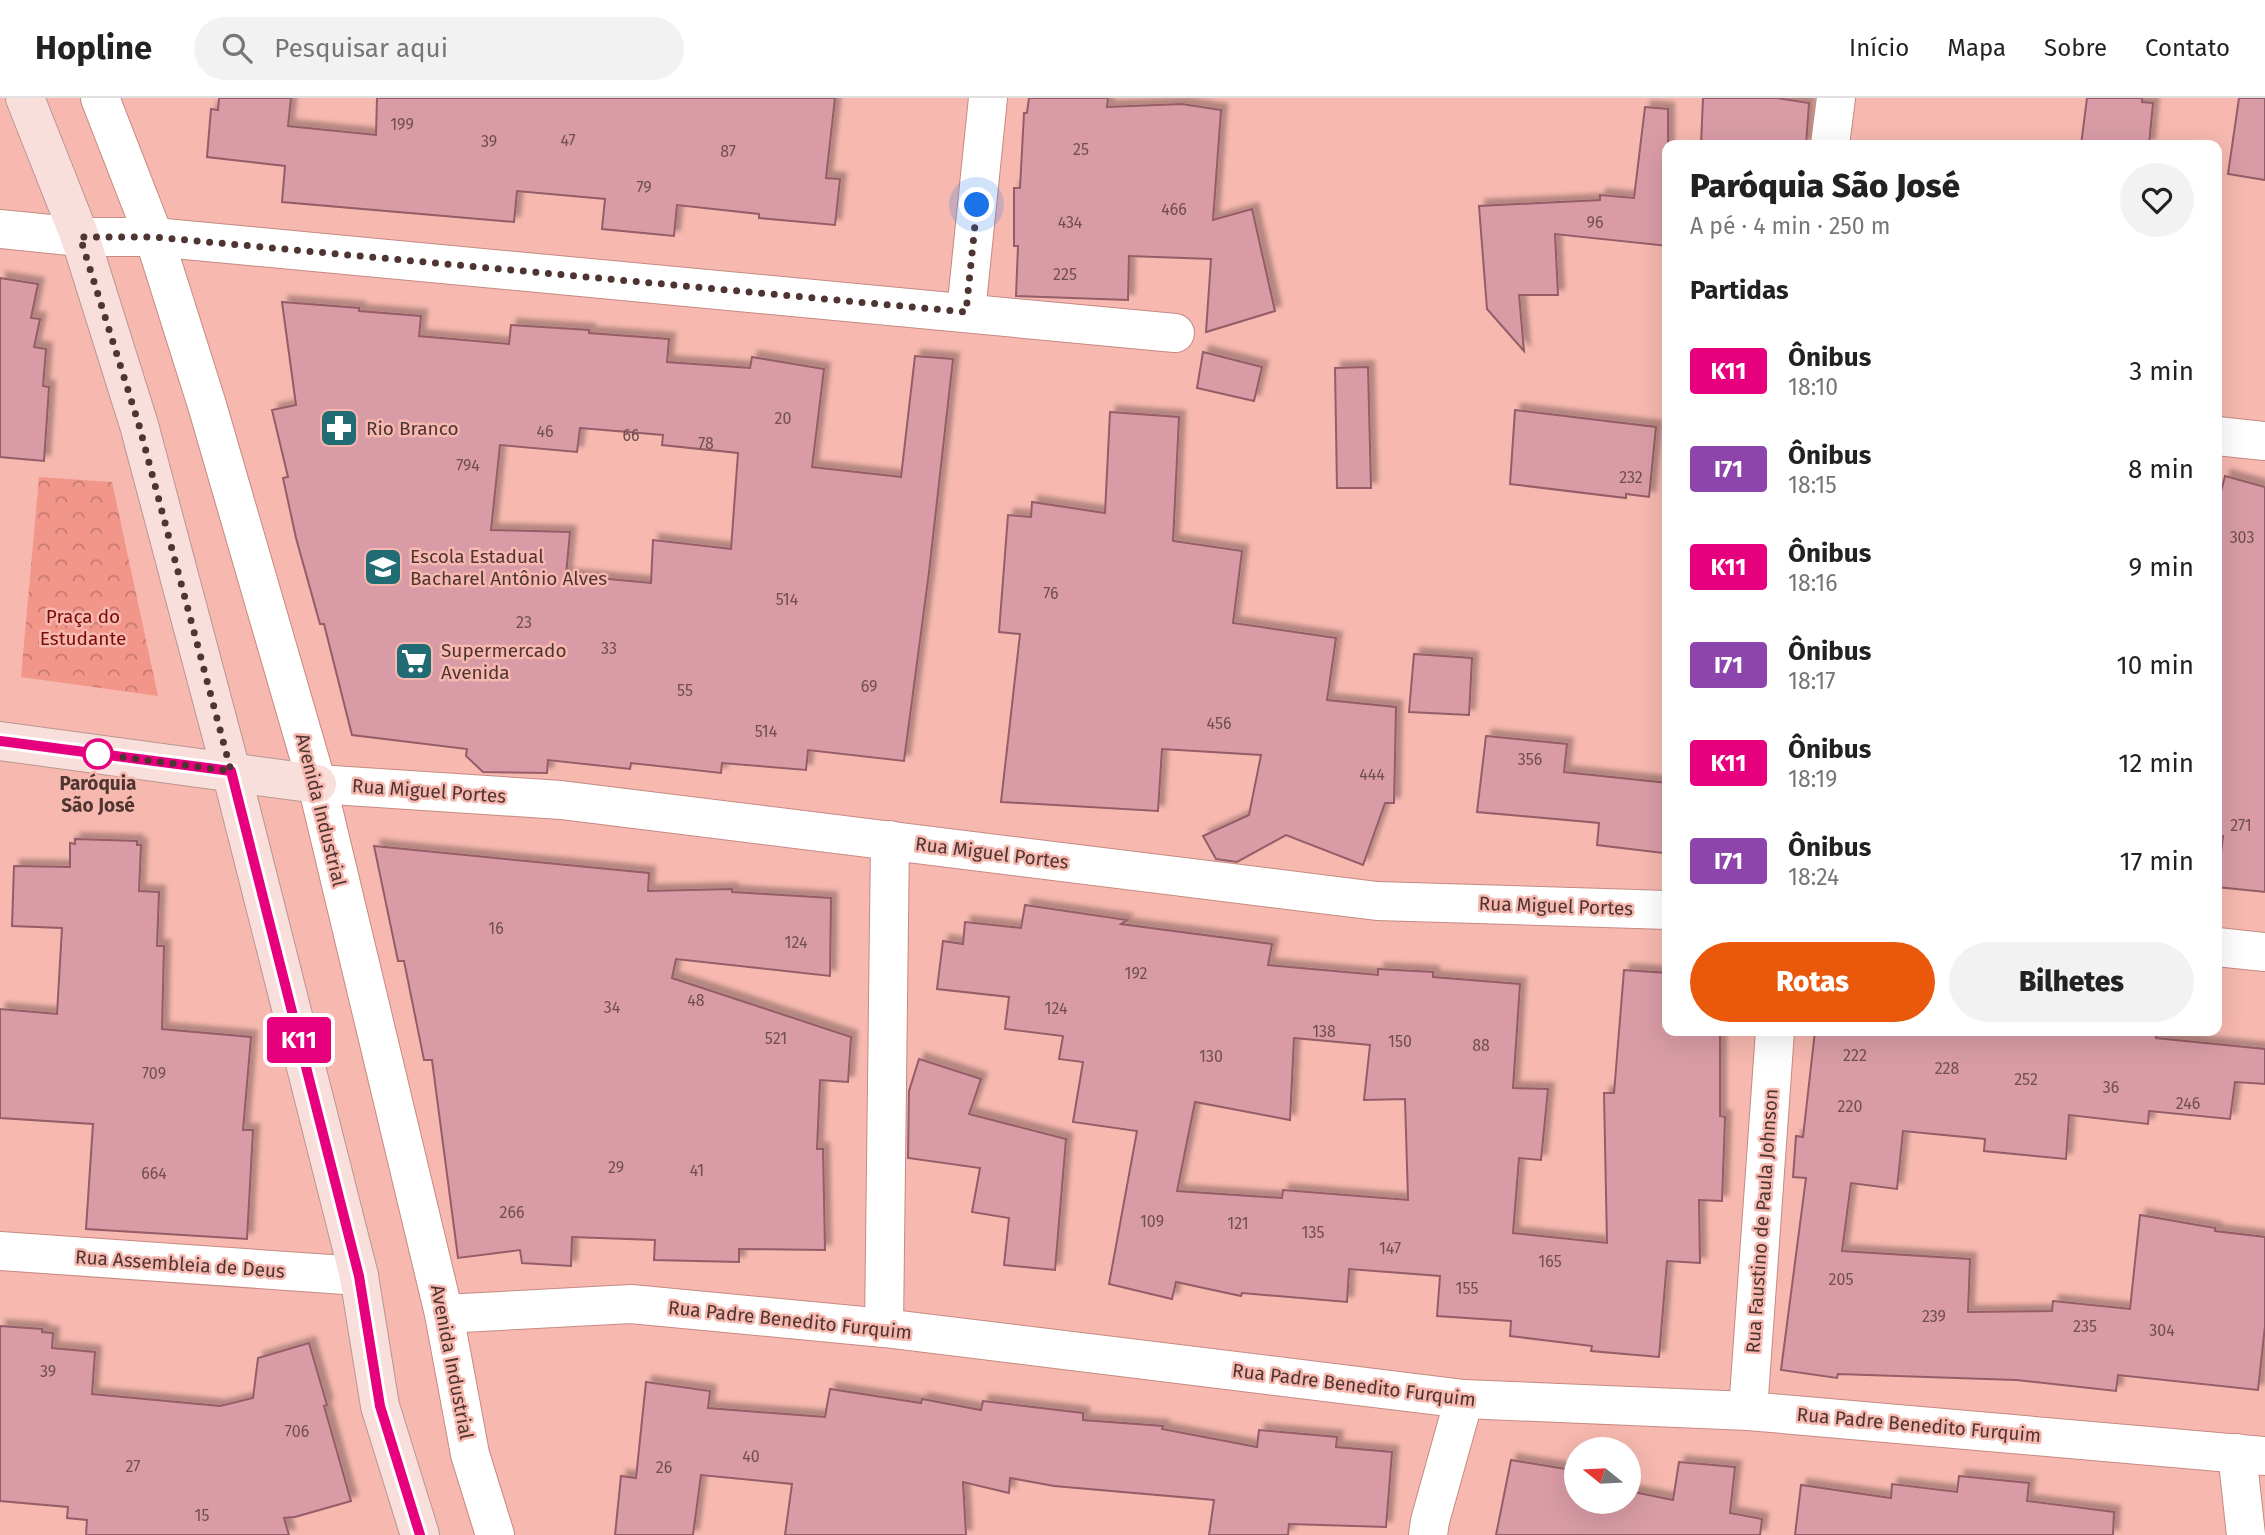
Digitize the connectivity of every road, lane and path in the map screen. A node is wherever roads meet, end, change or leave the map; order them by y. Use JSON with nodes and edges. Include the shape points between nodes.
{"nodes":[{"id":1,"x":25,"y":98,"type":"edge"},
{"id":2,"x":100,"y":98,"type":"edge"},
{"id":3,"x":988,"y":98,"type":"edge"},
{"id":4,"x":1836,"y":98,"type":"edge"},
{"id":5,"x":1831,"y":140,"type":"edge"},
{"id":6,"x":0,"y":229,"type":"edge"},
{"id":7,"x":80,"y":237,"type":"junction"},
{"id":8,"x":154,"y":237,"type":"junction"},
{"id":9,"x":966,"y":312,"type":"junction"},
{"id":10,"x":1175,"y":333,"type":"dead end"},
{"id":11,"x":2222,"y":436,"type":"edge"},
{"id":12,"x":2265,"y":440,"type":"edge"},
{"id":13,"x":0,"y":741,"type":"edge"},
{"id":14,"x":231,"y":771,"type":"junction"},
{"id":15,"x":317,"y":784,"type":"junction"},
{"id":16,"x":890,"y":840,"type":"junction"},
{"id":17,"x":1662,"y":910,"type":"edge"},
{"id":18,"x":2222,"y":948,"type":"edge"},
{"id":19,"x":2265,"y":952,"type":"edge"},
{"id":20,"x":1774,"y":1036,"type":"edge"},
{"id":21,"x":0,"y":1251,"type":"edge"},
{"id":22,"x":359,"y":1276,"type":"junction"},
{"id":23,"x":444,"y":1314,"type":"junction"},
{"id":24,"x":884,"y":1328,"type":"junction"},
{"id":25,"x":1464,"y":1399,"type":"junction"},
{"id":26,"x":1748,"y":1411,"type":"junction"},
{"id":27,"x":2251,"y":1454,"type":"edge"},
{"id":28,"x":420,"y":1535,"type":"edge"},
{"id":29,"x":495,"y":1535,"type":"edge"},
{"id":30,"x":1428,"y":1535,"type":"edge"},
{"id":31,"x":2246,"y":1535,"type":"edge"}],
"edges":[{"from":1,"to":7,"type":"main road"},
{"from":2,"to":8,"type":"street","name":"Avenida Industrial"},
{"from":3,"to":9,"type":"street"},
{"from":4,"to":5,"type":"street"},
{"from":6,"to":7,"type":"street"},
{"from":7,"to":8,"type":"street"},
{"from":7,"to":14,"type":"main road","via":[[139,425]]},
{"from":8,"to":9,"type":"street"},
{"from":8,"to":15,"type":"street","name":"Avenida Industrial"},
{"from":9,"to":10,"type":"street"},
{"from":11,"to":12,"type":"street"},
{"from":13,"to":14,"type":"main road"},
{"from":14,"to":15,"type":"main road"},
{"from":14,"to":22,"type":"main road"},
{"from":15,"to":16,"type":"street","name":"Rua Miguel Portes","via":[[561,800]]},
{"from":15,"to":23,"type":"street","name":"Avenida Industrial"},
{"from":16,"to":17,"type":"street","name":"Rua Miguel Portes","via":[[1377,901]]},
{"from":16,"to":24,"type":"street"},
{"from":18,"to":19,"type":"street"},
{"from":20,"to":26,"type":"street","name":"Rua Faustino de Paula Johnson"},
{"from":21,"to":22,"type":"street","name":"Rua Assembleia de Deus"},
{"from":22,"to":28,"type":"main road","via":[[380,1406]]},
{"from":23,"to":24,"type":"street","name":"Rua Padre Benedito Furquim","via":[[631,1304]]},
{"from":23,"to":29,"type":"street","name":"Avenida Industrial","via":[[470,1454]]},
{"from":24,"to":25,"type":"street","name":"Rua Padre Benedito Furquim"},
{"from":25,"to":26,"type":"street","name":"Rua Padre Benedito Furquim"},
{"from":25,"to":30,"type":"street"},
{"from":26,"to":27,"type":"street","name":"Rua Padre Benedito Furquim"},
{"from":27,"to":31,"type":"street"}]}
